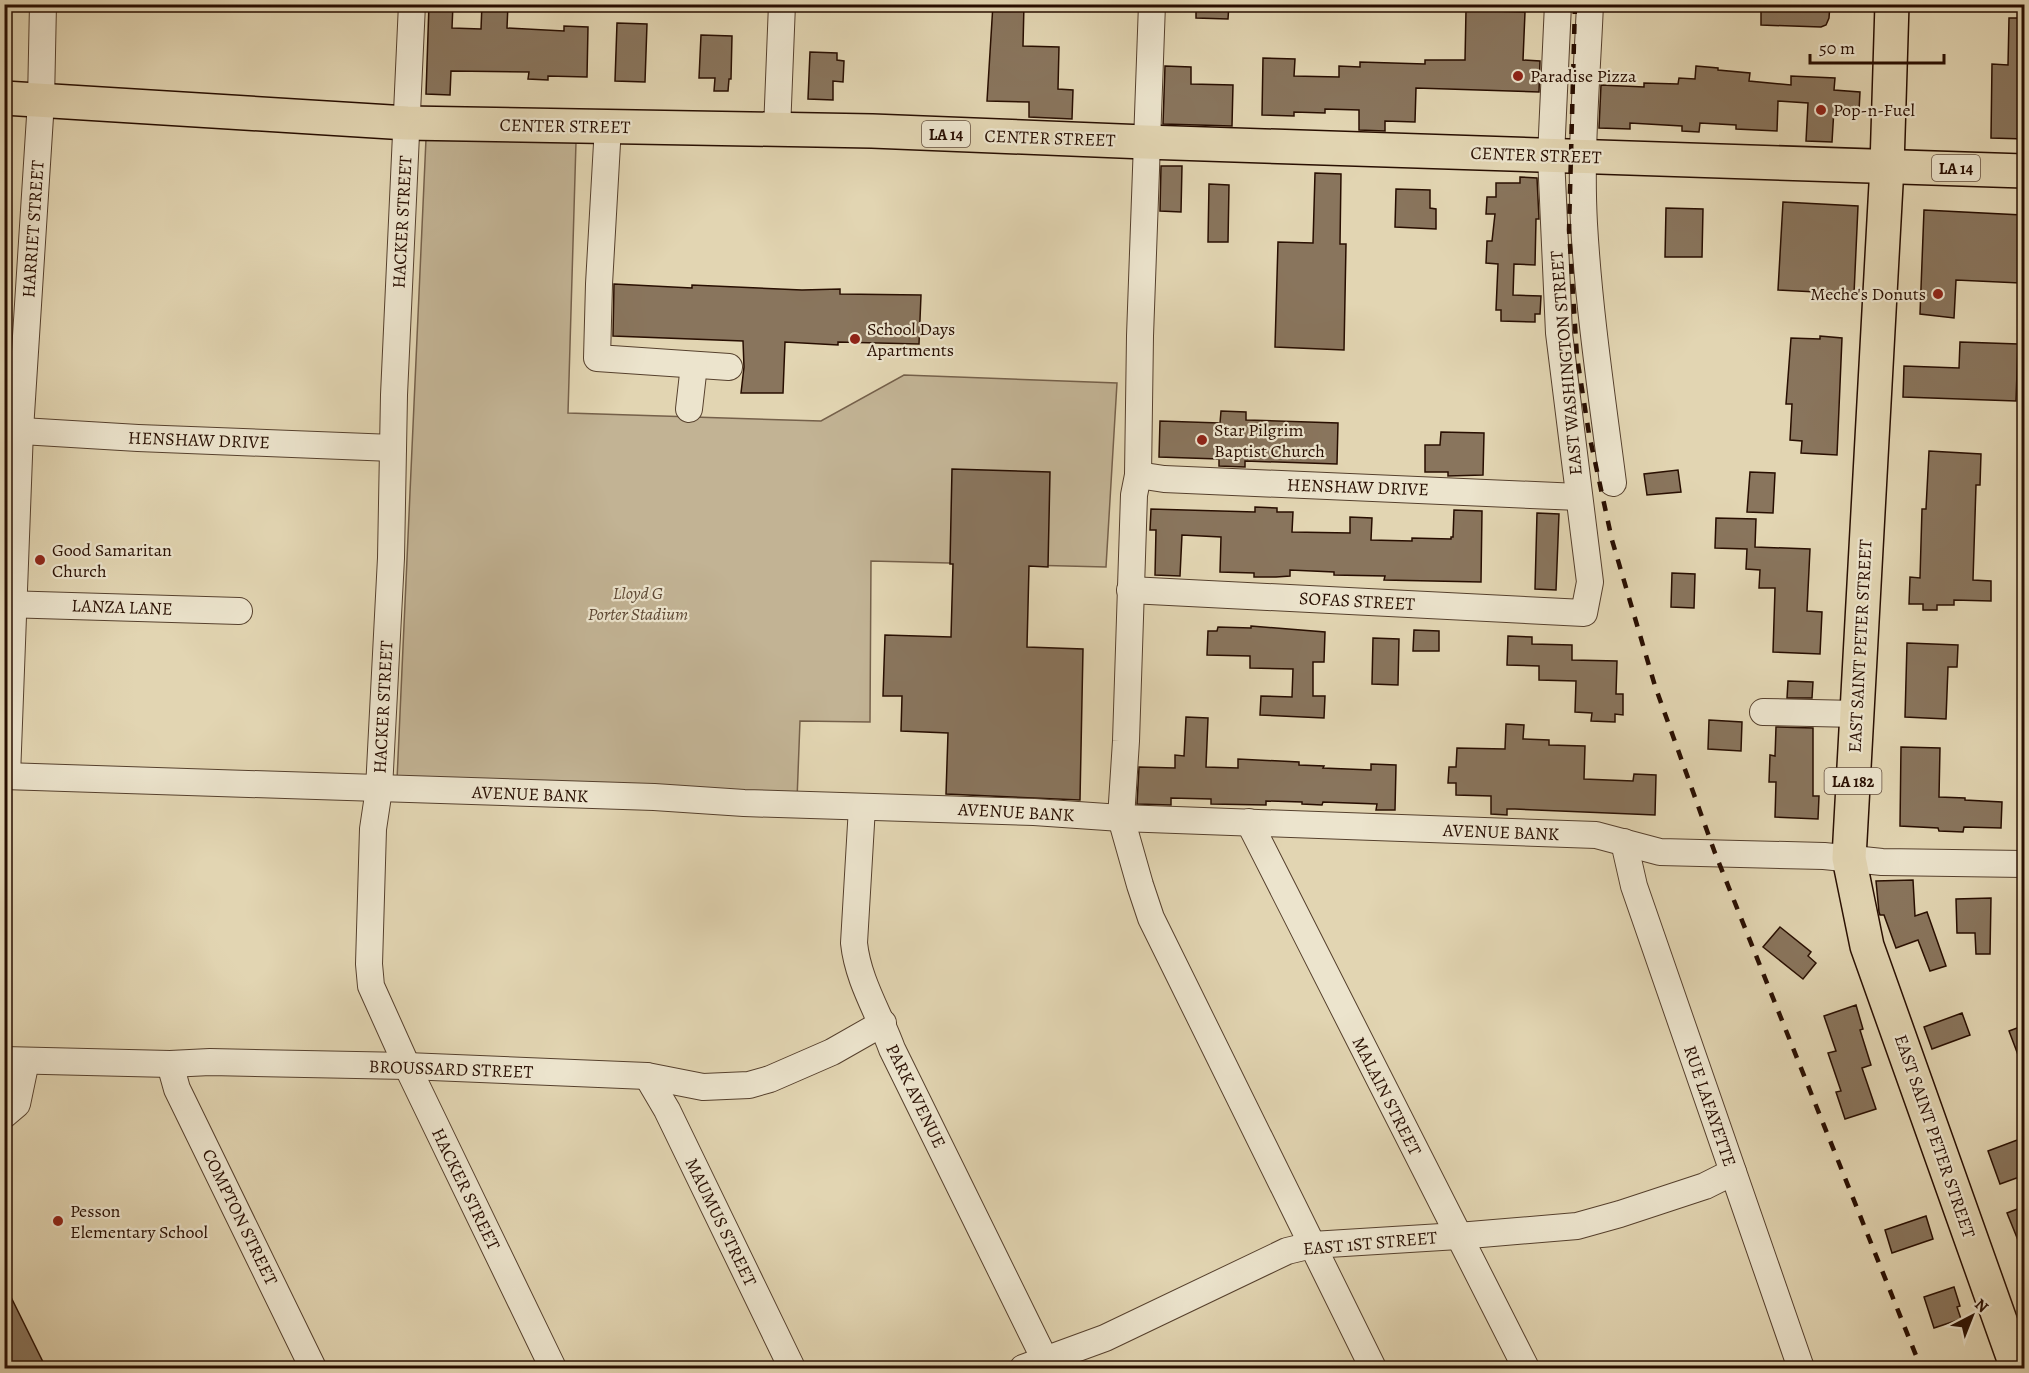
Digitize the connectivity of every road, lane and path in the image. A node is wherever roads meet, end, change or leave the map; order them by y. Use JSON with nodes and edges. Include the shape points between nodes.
{"nodes":[{"id":1,"x":43,"y":4,"type":"edge"},
{"id":2,"x":412,"y":4,"type":"edge"},
{"id":3,"x":782,"y":4,"type":"edge"},
{"id":4,"x":1152,"y":4,"type":"edge"},
{"id":5,"x":1558,"y":4,"type":"edge"},
{"id":6,"x":1590,"y":4,"type":"edge"},
{"id":7,"x":1892,"y":4,"type":"edge"},
{"id":8,"x":4,"y":98,"type":"edge"},
{"id":9,"x":41,"y":100,"type":"junction"},
{"id":10,"x":407,"y":123,"type":"junction"},
{"id":11,"x":608,"y":126,"type":"junction"},
{"id":12,"x":777,"y":130,"type":"junction"},
{"id":13,"x":1145,"y":142,"type":"junction"},
{"id":14,"x":1551,"y":156,"type":"junction"},
{"id":15,"x":1584,"y":157,"type":"junction"},
{"id":16,"x":1887,"y":166,"type":"junction"},
{"id":17,"x":2025,"y":171,"type":"edge"},
{"id":18,"x":694,"y":365,"type":"junction"},
{"id":19,"x":729,"y":368,"type":"dead end"},
{"id":20,"x":689,"y":409,"type":"dead end"},
{"id":21,"x":12,"y":430,"type":"edge"},
{"id":22,"x":393,"y":448,"type":"junction"},
{"id":23,"x":1138,"y":475,"type":"junction"},
{"id":24,"x":1613,"y":483,"type":"dead end"},
{"id":25,"x":1579,"y":497,"type":"junction"},
{"id":26,"x":1130,"y":590,"type":"junction"},
{"id":27,"x":9,"y":604,"type":"edge"},
{"id":28,"x":239,"y":611,"type":"dead end"},
{"id":29,"x":1584,"y":613,"type":"joint"},
{"id":30,"x":1763,"y":711,"type":"dead end"},
{"id":31,"x":1857,"y":714,"type":"junction"},
{"id":32,"x":6,"y":776,"type":"edge"},
{"id":33,"x":379,"y":789,"type":"junction"},
{"id":34,"x":862,"y":807,"type":"junction"},
{"id":35,"x":1121,"y":818,"type":"junction"},
{"id":36,"x":1249,"y":822,"type":"junction"},
{"id":37,"x":1624,"y":842,"type":"junction"},
{"id":38,"x":1849,"y":858,"type":"junction"},
{"id":39,"x":2025,"y":864,"type":"edge"},
{"id":40,"x":882,"y":1023,"type":"junction"},
{"id":41,"x":15,"y":1060,"type":"edge"},
{"id":42,"x":170,"y":1064,"type":"junction"},
{"id":43,"x":407,"y":1066,"type":"junction"},
{"id":44,"x":647,"y":1076,"type":"junction"},
{"id":45,"x":4,"y":1116,"type":"edge"},
{"id":46,"x":1733,"y":1172,"type":"junction"},
{"id":47,"x":1458,"y":1236,"type":"junction"},
{"id":48,"x":1312,"y":1245,"type":"junction"},
{"id":49,"x":1039,"y":1366,"type":"edge"},
{"id":50,"x":313,"y":1368,"type":"edge"},
{"id":51,"x":553,"y":1368,"type":"edge"},
{"id":52,"x":792,"y":1368,"type":"edge"},
{"id":53,"x":1372,"y":1368,"type":"edge"},
{"id":54,"x":1526,"y":1368,"type":"edge"},
{"id":55,"x":1801,"y":1368,"type":"edge"},
{"id":56,"x":2017,"y":1368,"type":"edge"}],
"edges":[{"from":1,"to":9,"type":"street","name":"HARRIET STREET"},
{"from":2,"to":10,"type":"street","name":"HACKER STREET"},
{"from":3,"to":12,"type":"street"},
{"from":4,"to":13,"type":"street"},
{"from":5,"to":14,"type":"street","name":"EAST WASHINGTON STREET"},
{"from":6,"to":15,"type":"street","name":"EAST WASHINGTON STREET"},
{"from":7,"to":16,"type":"main road","name":"EAST SAINT PETER STREET","number":"LA 182"},
{"from":8,"to":9,"type":"main road","name":"CENTER STREET","number":"LA 14"},
{"from":9,"to":10,"type":"main road","name":"CENTER STREET","number":"LA 14"},
{"from":9,"to":21,"type":"street","name":"HARRIET STREET"},
{"from":10,"to":11,"type":"main road","name":"CENTER STREET","number":"LA 14"},
{"from":10,"to":22,"type":"street","name":"HACKER STREET"},
{"from":11,"to":12,"type":"main road","name":"CENTER STREET","number":"LA 14"},
{"from":11,"to":18,"type":"street","via":[[597,358]]},
{"from":12,"to":13,"type":"main road","name":"CENTER STREET","number":"LA 14"},
{"from":13,"to":14,"type":"main road","name":"CENTER STREET","number":"LA 14"},
{"from":13,"to":23,"type":"street"},
{"from":14,"to":15,"type":"main road","name":"CENTER STREET","number":"LA 14"},
{"from":14,"to":25,"type":"street","name":"EAST WASHINGTON STREET","via":[[1559,333]]},
{"from":15,"to":16,"type":"main road","name":"CENTER STREET","number":"LA 14"},
{"from":15,"to":24,"type":"street","name":"EAST WASHINGTON STREET","via":[[1584,222],[1593,327]]},
{"from":16,"to":17,"type":"main road","name":"CENTER STREET","number":"LA 14"},
{"from":16,"to":31,"type":"main road","name":"EAST SAINT PETER STREET","number":"LA 182"},
{"from":18,"to":19,"type":"street"},
{"from":18,"to":20,"type":"street"},
{"from":21,"to":22,"type":"street","name":"HENSHAW DRIVE"},
{"from":21,"to":27,"type":"street","name":"HARRIET STREET"},
{"from":22,"to":33,"type":"street","name":"HACKER STREET"},
{"from":23,"to":25,"type":"street","name":"HENSHAW DRIVE"},
{"from":23,"to":26,"type":"street"},
{"from":25,"to":29,"type":"street","name":"EAST WASHINGTON STREET","via":[[1590,582]]},
{"from":26,"to":29,"type":"street","name":"SOFAS STREET"},
{"from":26,"to":35,"type":"street"},
{"from":27,"to":28,"type":"street","name":"LANZA LANE"},
{"from":27,"to":32,"type":"street","name":"HARRIET STREET"},
{"from":30,"to":31,"type":"street"},
{"from":31,"to":38,"type":"main road","name":"EAST SAINT PETER STREET","number":"LA 182"},
{"from":32,"to":33,"type":"street","name":"AVENUE BANK"},
{"from":33,"to":34,"type":"street","name":"AVENUE BANK"},
{"from":33,"to":43,"type":"street","name":"HACKER STREET","via":[[373,830],[371,986]]},
{"from":34,"to":35,"type":"street","name":"AVENUE BANK"},
{"from":34,"to":40,"type":"street","name":"PARK AVENUE","via":[[855,951],[864,985]]},
{"from":35,"to":36,"type":"street","name":"AVENUE BANK"},
{"from":35,"to":48,"type":"street","via":[[1151,918]]},
{"from":36,"to":37,"type":"street","name":"AVENUE BANK","via":[[1596,835]]},
{"from":36,"to":47,"type":"street","name":"MALAIN STREET"},
{"from":37,"to":38,"type":"street","name":"AVENUE BANK","via":[[1660,852]]},
{"from":37,"to":46,"type":"street","name":"RUE LAFAYETTE","via":[[1634,886]]},
{"from":38,"to":39,"type":"street","name":"AVENUE BANK"},
{"from":38,"to":56,"type":"main road","name":"EAST SAINT PETER STREET","number":"LA 182","via":[[1868,946]]},
{"from":40,"to":44,"type":"street","name":"BROUSSARD STREET","via":[[832,1052],[749,1085],[703,1087]]},
{"from":40,"to":49,"type":"street","name":"PARK AVENUE"},
{"from":41,"to":42,"type":"street","name":"BROUSSARD STREET"},
{"from":41,"to":45,"type":"street","via":[[17,1104]]},
{"from":42,"to":43,"type":"street","name":"BROUSSARD STREET"},
{"from":42,"to":50,"type":"street","name":"COMPTON STREET","via":[[177,1089]]},
{"from":43,"to":44,"type":"street","name":"BROUSSARD STREET"},
{"from":43,"to":51,"type":"street","name":"HACKER STREET"},
{"from":44,"to":52,"type":"street","name":"MAUMUS STREET"},
{"from":46,"to":47,"type":"street","name":"EAST 1ST STREET","via":[[1620,1215],[1576,1226]]},
{"from":46,"to":55,"type":"street","name":"RUE LAFAYETTE"},
{"from":47,"to":48,"type":"street","name":"EAST 1ST STREET"},
{"from":47,"to":54,"type":"street","name":"MALAIN STREET"},
{"from":48,"to":49,"type":"street","name":"EAST 1ST STREET","via":[[1287,1251]]},
{"from":48,"to":53,"type":"street"}]}
